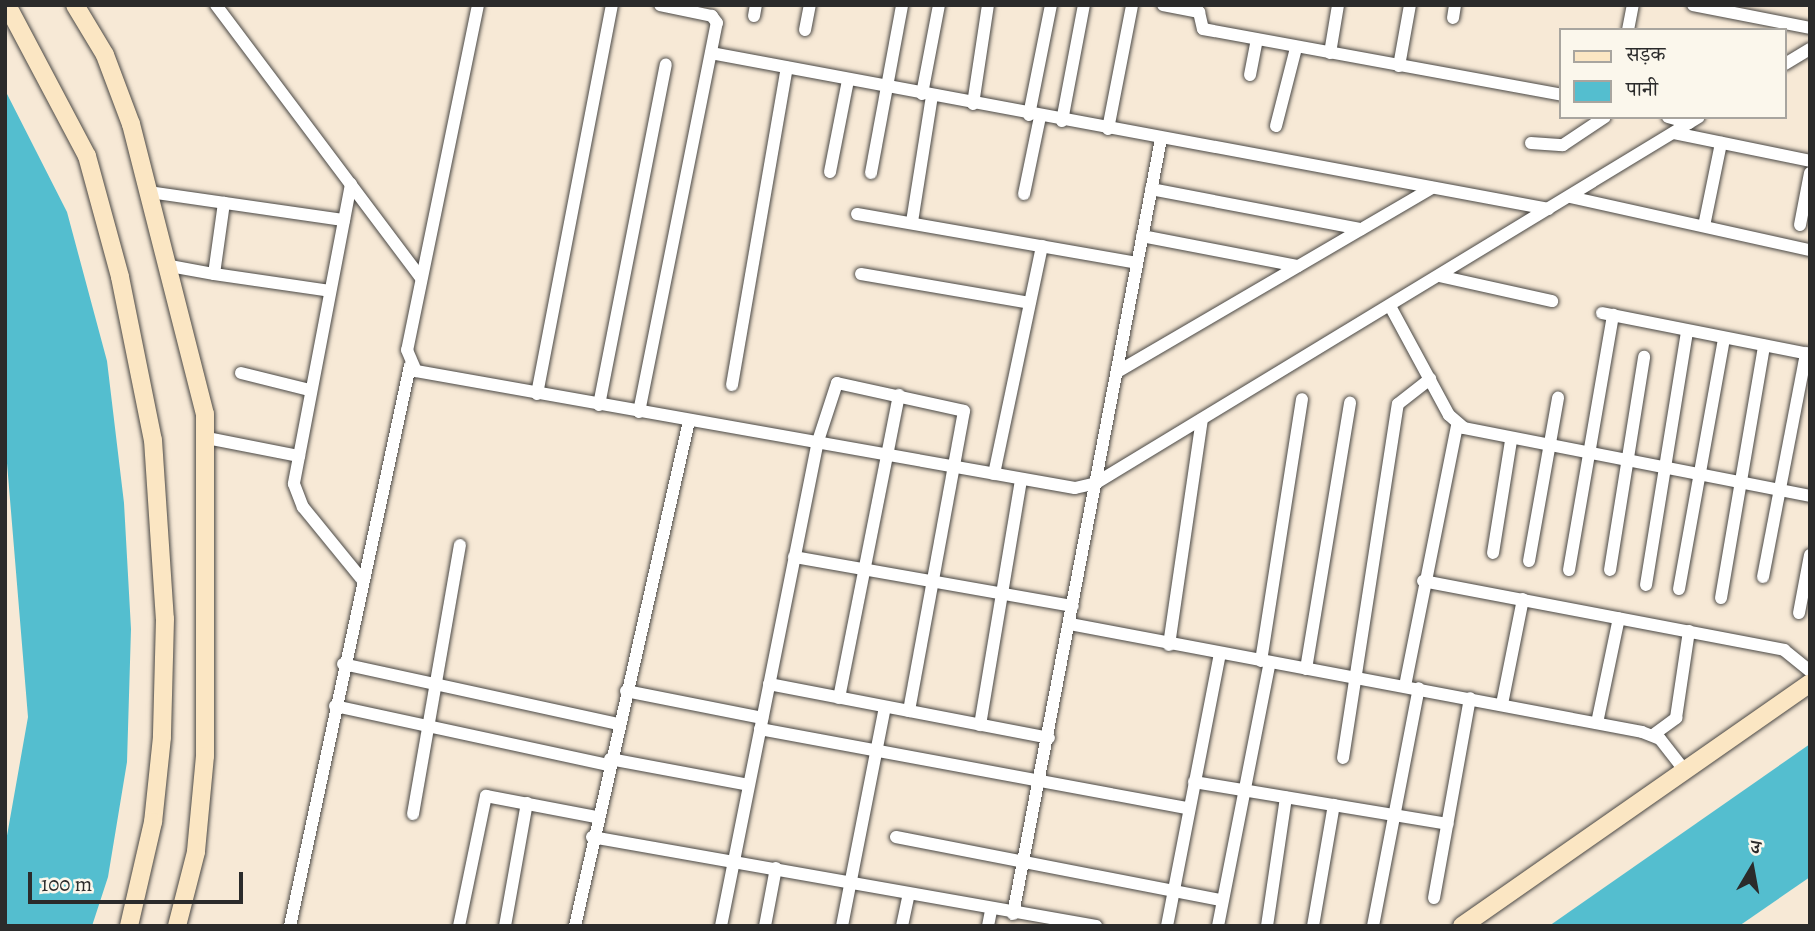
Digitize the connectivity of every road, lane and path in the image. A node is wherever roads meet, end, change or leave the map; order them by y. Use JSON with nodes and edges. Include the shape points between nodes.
{"nodes":[{"id":1,"x":7,"y":5,"type":"edge"},
{"id":2,"x":75,"y":5,"type":"edge"},
{"id":3,"x":216,"y":5,"type":"edge"},
{"id":4,"x":478,"y":5,"type":"edge"},
{"id":5,"x":612,"y":5,"type":"edge"},
{"id":6,"x":660,"y":5,"type":"edge"},
{"id":7,"x":810,"y":5,"type":"edge"},
{"id":8,"x":902,"y":5,"type":"edge"},
{"id":9,"x":939,"y":5,"type":"edge"},
{"id":10,"x":988,"y":5,"type":"edge"},
{"id":11,"x":1051,"y":5,"type":"edge"},
{"id":12,"x":1084,"y":5,"type":"edge"},
{"id":13,"x":1132,"y":5,"type":"edge"},
{"id":14,"x":1163,"y":5,"type":"edge"},
{"id":15,"x":1338,"y":5,"type":"edge"},
{"id":16,"x":1410,"y":5,"type":"edge"},
{"id":17,"x":1633,"y":5,"type":"edge"},
{"id":18,"x":1693,"y":5,"type":"edge"},
{"id":19,"x":703,"y":9,"type":"edge"},
{"id":20,"x":1733,"y":9,"type":"edge"},
{"id":21,"x":1628,"y":28,"type":"edge"},
{"id":22,"x":1810,"y":28,"type":"edge"},
{"id":23,"x":804,"y":30,"type":"dead end"},
{"id":24,"x":1257,"y":40,"type":"junction"},
{"id":25,"x":1296,"y":48,"type":"junction"},
{"id":26,"x":1810,"y":49,"type":"edge"},
{"id":27,"x":711,"y":53,"type":"junction"},
{"id":28,"x":1330,"y":53,"type":"junction"},
{"id":29,"x":1787,"y":63,"type":"edge"},
{"id":30,"x":666,"y":65,"type":"dead end"},
{"id":31,"x":1399,"y":66,"type":"junction"},
{"id":32,"x":787,"y":68,"type":"junction"},
{"id":33,"x":1250,"y":75,"type":"dead end"},
{"id":34,"x":848,"y":80,"type":"junction"},
{"id":35,"x":888,"y":87,"type":"junction"},
{"id":36,"x":927,"y":95,"type":"junction"},
{"id":37,"x":1560,"y":95,"type":"edge"},
{"id":38,"x":973,"y":104,"type":"junction"},
{"id":39,"x":1035,"y":116,"type":"junction"},
{"id":40,"x":1602,"y":119,"type":"edge"},
{"id":41,"x":1694,"y":120,"type":"edge"},
{"id":42,"x":1062,"y":121,"type":"junction"},
{"id":43,"x":1276,"y":126,"type":"dead end"},
{"id":44,"x":1108,"y":129,"type":"junction"},
{"id":45,"x":1674,"y":133,"type":"junction"},
{"id":46,"x":1161,"y":139,"type":"junction"},
{"id":47,"x":1531,"y":143,"type":"dead end"},
{"id":48,"x":1721,"y":143,"type":"junction"},
{"id":49,"x":1810,"y":161,"type":"edge"},
{"id":50,"x":831,"y":172,"type":"dead end"},
{"id":51,"x":871,"y":173,"type":"dead end"},
{"id":52,"x":1810,"y":173,"type":"edge"},
{"id":53,"x":352,"y":184,"type":"junction"},
{"id":54,"x":1432,"y":188,"type":"junction"},
{"id":55,"x":1151,"y":189,"type":"junction"},
{"id":56,"x":149,"y":192,"type":"junction"},
{"id":57,"x":1024,"y":194,"type":"dead end"},
{"id":58,"x":1570,"y":197,"type":"junction"},
{"id":59,"x":224,"y":203,"type":"junction"},
{"id":60,"x":1549,"y":209,"type":"junction"},
{"id":61,"x":857,"y":214,"type":"dead end"},
{"id":62,"x":344,"y":220,"type":"junction"},
{"id":63,"x":912,"y":222,"type":"junction"},
{"id":64,"x":1800,"y":225,"type":"dead end"},
{"id":65,"x":1704,"y":226,"type":"junction"},
{"id":66,"x":1361,"y":229,"type":"junction"},
{"id":67,"x":1142,"y":236,"type":"junction"},
{"id":68,"x":1042,"y":246,"type":"junction"},
{"id":69,"x":1810,"y":250,"type":"edge"},
{"id":70,"x":1137,"y":263,"type":"junction"},
{"id":71,"x":170,"y":266,"type":"junction"},
{"id":72,"x":1298,"y":266,"type":"junction"},
{"id":73,"x":214,"y":274,"type":"junction"},
{"id":74,"x":862,"y":274,"type":"dead end"},
{"id":75,"x":1439,"y":276,"type":"junction"},
{"id":76,"x":421,"y":278,"type":"junction"},
{"id":77,"x":330,"y":291,"type":"junction"},
{"id":78,"x":1552,"y":301,"type":"dead end"},
{"id":79,"x":1030,"y":303,"type":"junction"},
{"id":80,"x":1390,"y":306,"type":"junction"},
{"id":81,"x":1687,"y":331,"type":"junction"},
{"id":82,"x":1724,"y":338,"type":"junction"},
{"id":83,"x":1764,"y":346,"type":"junction"},
{"id":84,"x":1808,"y":354,"type":"edge"},
{"id":85,"x":1644,"y":357,"type":"dead end"},
{"id":86,"x":410,"y":366,"type":"junction"},
{"id":87,"x":1117,"y":372,"type":"junction"},
{"id":88,"x":241,"y":373,"type":"dead end"},
{"id":89,"x":1430,"y":379,"type":"junction"},
{"id":90,"x":732,"y":385,"type":"dead end"},
{"id":91,"x":309,"y":390,"type":"junction"},
{"id":92,"x":537,"y":394,"type":"junction"},
{"id":93,"x":899,"y":395,"type":"junction"},
{"id":94,"x":1559,"y":398,"type":"dead end"},
{"id":95,"x":1302,"y":399,"type":"dead end"},
{"id":96,"x":1350,"y":403,"type":"dead end"},
{"id":97,"x":599,"y":405,"type":"junction"},
{"id":98,"x":639,"y":412,"type":"junction"},
{"id":99,"x":1202,"y":419,"type":"junction"},
{"id":100,"x":689,"y":421,"type":"junction"},
{"id":101,"x":1457,"y":425,"type":"junction"},
{"id":102,"x":206,"y":438,"type":"junction"},
{"id":103,"x":1510,"y":440,"type":"junction"},
{"id":104,"x":818,"y":441,"type":"junction"},
{"id":105,"x":1549,"y":448,"type":"junction"},
{"id":106,"x":887,"y":453,"type":"junction"},
{"id":107,"x":1588,"y":455,"type":"junction"},
{"id":108,"x":299,"y":456,"type":"junction"},
{"id":109,"x":1628,"y":461,"type":"junction"},
{"id":110,"x":954,"y":467,"type":"junction"},
{"id":111,"x":1665,"y":468,"type":"junction"},
{"id":112,"x":994,"y":474,"type":"junction"},
{"id":113,"x":1700,"y":475,"type":"junction"},
{"id":114,"x":1021,"y":479,"type":"junction"},
{"id":115,"x":1096,"y":483,"type":"junction"},
{"id":116,"x":1743,"y":483,"type":"junction"},
{"id":117,"x":1780,"y":490,"type":"junction"},
{"id":118,"x":1810,"y":496,"type":"edge"},
{"id":119,"x":460,"y":545,"type":"dead end"},
{"id":120,"x":1493,"y":553,"type":"dead end"},
{"id":121,"x":1810,"y":555,"type":"edge"},
{"id":122,"x":794,"y":557,"type":"junction"},
{"id":123,"x":1529,"y":561,"type":"dead end"},
{"id":124,"x":865,"y":569,"type":"junction"},
{"id":125,"x":1569,"y":569,"type":"dead end"},
{"id":126,"x":1610,"y":570,"type":"dead end"},
{"id":127,"x":1763,"y":577,"type":"dead end"},
{"id":128,"x":361,"y":578,"type":"junction"},
{"id":129,"x":934,"y":581,"type":"junction"},
{"id":130,"x":1423,"y":581,"type":"junction"},
{"id":131,"x":1646,"y":585,"type":"dead end"},
{"id":132,"x":1679,"y":589,"type":"dead end"},
{"id":133,"x":1002,"y":593,"type":"junction"},
{"id":134,"x":1721,"y":598,"type":"dead end"},
{"id":135,"x":1523,"y":599,"type":"junction"},
{"id":136,"x":1073,"y":606,"type":"junction"},
{"id":137,"x":1799,"y":613,"type":"dead end"},
{"id":138,"x":1619,"y":618,"type":"junction"},
{"id":139,"x":1070,"y":624,"type":"junction"},
{"id":140,"x":1689,"y":631,"type":"junction"},
{"id":141,"x":1169,"y":645,"type":"junction"},
{"id":142,"x":1220,"y":654,"type":"junction"},
{"id":143,"x":1265,"y":662,"type":"junction"},
{"id":144,"x":343,"y":664,"type":"junction"},
{"id":145,"x":1306,"y":669,"type":"junction"},
{"id":146,"x":1810,"y":671,"type":"edge"},
{"id":147,"x":1358,"y":678,"type":"junction"},
{"id":148,"x":1810,"y":683,"type":"edge"},
{"id":149,"x":434,"y":684,"type":"junction"},
{"id":150,"x":769,"y":684,"type":"junction"},
{"id":151,"x":1405,"y":686,"type":"junction"},
{"id":152,"x":1419,"y":688,"type":"junction"},
{"id":153,"x":626,"y":691,"type":"junction"},
{"id":154,"x":839,"y":698,"type":"junction"},
{"id":155,"x":1470,"y":698,"type":"junction"},
{"id":156,"x":1502,"y":704,"type":"junction"},
{"id":157,"x":335,"y":706,"type":"junction"},
{"id":158,"x":886,"y":707,"type":"junction"},
{"id":159,"x":909,"y":711,"type":"junction"},
{"id":160,"x":761,"y":723,"type":"junction"},
{"id":161,"x":1597,"y":723,"type":"junction"},
{"id":162,"x":618,"y":724,"type":"junction"},
{"id":163,"x":980,"y":725,"type":"junction"},
{"id":164,"x":429,"y":726,"type":"junction"},
{"id":165,"x":1653,"y":735,"type":"junction"},
{"id":166,"x":1049,"y":738,"type":"junction"},
{"id":167,"x":877,"y":751,"type":"junction"},
{"id":168,"x":1343,"y":758,"type":"dead end"},
{"id":169,"x":609,"y":762,"type":"junction"},
{"id":170,"x":1685,"y":771,"type":"junction"},
{"id":171,"x":1041,"y":782,"type":"junction"},
{"id":172,"x":1194,"y":782,"type":"junction"},
{"id":173,"x":749,"y":785,"type":"junction"},
{"id":174,"x":1246,"y":791,"type":"junction"},
{"id":175,"x":1286,"y":797,"type":"junction"},
{"id":176,"x":527,"y":803,"type":"junction"},
{"id":177,"x":1334,"y":805,"type":"junction"},
{"id":178,"x":1188,"y":808,"type":"junction"},
{"id":179,"x":413,"y":814,"type":"dead end"},
{"id":180,"x":1394,"y":815,"type":"junction"},
{"id":181,"x":596,"y":817,"type":"junction"},
{"id":182,"x":1448,"y":824,"type":"junction"},
{"id":183,"x":896,"y":836,"type":"dead end"},
{"id":184,"x":592,"y":837,"type":"junction"},
{"id":185,"x":734,"y":860,"type":"junction"},
{"id":186,"x":1024,"y":862,"type":"junction"},
{"id":187,"x":776,"y":868,"type":"junction"},
{"id":188,"x":850,"y":882,"type":"junction"},
{"id":189,"x":1173,"y":891,"type":"junction"},
{"id":190,"x":909,"y":894,"type":"junction"},
{"id":191,"x":1434,"y":898,"type":"dead end"},
{"id":192,"x":1221,"y":900,"type":"junction"},
{"id":193,"x":991,"y":910,"type":"junction"},
{"id":194,"x":1013,"y":914,"type":"junction"},
{"id":195,"x":1048,"y":922,"type":"edge"},
{"id":196,"x":1089,"y":925,"type":"edge"},
{"id":197,"x":129,"y":926,"type":"edge"},
{"id":198,"x":177,"y":926,"type":"edge"},
{"id":199,"x":290,"y":926,"type":"edge"},
{"id":200,"x":459,"y":926,"type":"edge"},
{"id":201,"x":505,"y":926,"type":"edge"},
{"id":202,"x":575,"y":926,"type":"edge"},
{"id":203,"x":721,"y":926,"type":"edge"},
{"id":204,"x":765,"y":926,"type":"edge"},
{"id":205,"x":842,"y":926,"type":"edge"},
{"id":206,"x":902,"y":926,"type":"edge"},
{"id":207,"x":988,"y":926,"type":"edge"},
{"id":208,"x":1167,"y":926,"type":"edge"},
{"id":209,"x":1218,"y":926,"type":"edge"},
{"id":210,"x":1267,"y":926,"type":"edge"},
{"id":211,"x":1313,"y":926,"type":"edge"},
{"id":212,"x":1373,"y":926,"type":"edge"},
{"id":213,"x":1462,"y":926,"type":"edge"}],
"edges":[{"from":1,"to":197,"type":"street","via":[[87,156],[126,300],[153,440],[164,619],[162,737],[153,822]]},
{"from":2,"to":56,"type":"street","via":[[122,96]]},
{"from":3,"to":53,"type":"street"},
{"from":4,"to":76,"type":"street"},
{"from":5,"to":92,"type":"street"},
{"from":6,"to":19,"type":"street"},
{"from":7,"to":23,"type":"street"},
{"from":8,"to":35,"type":"street"},
{"from":9,"to":36,"type":"street"},
{"from":10,"to":38,"type":"street"},
{"from":11,"to":39,"type":"street"},
{"from":12,"to":42,"type":"street"},
{"from":13,"to":44,"type":"street"},
{"from":14,"to":24,"type":"street","via":[[1199,12],[1203,29]]},
{"from":15,"to":28,"type":"street"},
{"from":16,"to":31,"type":"street"},
{"from":17,"to":21,"type":"street"},
{"from":18,"to":20,"type":"street"},
{"from":19,"to":27,"type":"street","via":[[717,20]]},
{"from":20,"to":22,"type":"street"},
{"from":24,"to":25,"type":"street"},
{"from":24,"to":33,"type":"street"},
{"from":25,"to":28,"type":"street"},
{"from":25,"to":43,"type":"street"},
{"from":26,"to":29,"type":"street"},
{"from":27,"to":32,"type":"street"},
{"from":27,"to":98,"type":"street"},
{"from":28,"to":31,"type":"street"},
{"from":30,"to":97,"type":"street"},
{"from":31,"to":37,"type":"street"},
{"from":32,"to":34,"type":"street"},
{"from":32,"to":90,"type":"street"},
{"from":34,"to":35,"type":"street"},
{"from":34,"to":50,"type":"street"},
{"from":35,"to":36,"type":"street"},
{"from":35,"to":51,"type":"street"},
{"from":36,"to":38,"type":"street"},
{"from":36,"to":63,"type":"street"},
{"from":38,"to":39,"type":"street"},
{"from":39,"to":42,"type":"street"},
{"from":39,"to":57,"type":"street"},
{"from":40,"to":47,"type":"street","via":[[1563,145]]},
{"from":41,"to":45,"type":"street"},
{"from":42,"to":44,"type":"street"},
{"from":44,"to":46,"type":"street"},
{"from":45,"to":48,"type":"street"},
{"from":45,"to":58,"type":"street"},
{"from":46,"to":54,"type":"street"},
{"from":46,"to":55,"type":"street"},
{"from":48,"to":49,"type":"street"},
{"from":48,"to":65,"type":"street"},
{"from":52,"to":64,"type":"street"},
{"from":53,"to":62,"type":"street"},
{"from":53,"to":76,"type":"street"},
{"from":54,"to":60,"type":"street"},
{"from":54,"to":66,"type":"street"},
{"from":55,"to":66,"type":"street"},
{"from":55,"to":67,"type":"street"},
{"from":56,"to":59,"type":"street"},
{"from":56,"to":71,"type":"street"},
{"from":58,"to":60,"type":"street"},
{"from":58,"to":65,"type":"street"},
{"from":59,"to":62,"type":"street"},
{"from":59,"to":73,"type":"street"},
{"from":60,"to":75,"type":"street"},
{"from":61,"to":63,"type":"street"},
{"from":62,"to":77,"type":"street"},
{"from":63,"to":68,"type":"street"},
{"from":65,"to":69,"type":"street"},
{"from":66,"to":72,"type":"street"},
{"from":67,"to":70,"type":"street"},
{"from":67,"to":72,"type":"street"},
{"from":68,"to":70,"type":"street"},
{"from":68,"to":79,"type":"street"},
{"from":70,"to":87,"type":"street"},
{"from":71,"to":73,"type":"street"},
{"from":71,"to":102,"type":"street","via":[[200,378]]},
{"from":72,"to":87,"type":"street"},
{"from":73,"to":77,"type":"street"},
{"from":74,"to":79,"type":"street"},
{"from":75,"to":78,"type":"street"},
{"from":75,"to":80,"type":"street"},
{"from":76,"to":86,"type":"street"},
{"from":77,"to":91,"type":"street"},
{"from":79,"to":112,"type":"street"},
{"from":80,"to":89,"type":"street"},
{"from":80,"to":99,"type":"street"},
{"from":81,"to":82,"type":"street"},
{"from":81,"to":107,"type":"street","via":[[1607,314]]},
{"from":81,"to":111,"type":"street"},
{"from":82,"to":83,"type":"street"},
{"from":82,"to":113,"type":"street"},
{"from":83,"to":84,"type":"street"},
{"from":83,"to":116,"type":"street"},
{"from":84,"to":117,"type":"street"},
{"from":85,"to":109,"type":"street"},
{"from":86,"to":92,"type":"street","via":[[425,374]]},
{"from":86,"to":128,"type":"street"},
{"from":87,"to":115,"type":"street"},
{"from":88,"to":91,"type":"street"},
{"from":89,"to":101,"type":"street"},
{"from":89,"to":147,"type":"street","via":[[1398,404]]},
{"from":91,"to":108,"type":"street"},
{"from":92,"to":97,"type":"street"},
{"from":93,"to":104,"type":"street","via":[[834,384]]},
{"from":93,"to":106,"type":"street"},
{"from":93,"to":110,"type":"street","via":[[963,409]]},
{"from":94,"to":105,"type":"street"},
{"from":95,"to":143,"type":"street"},
{"from":96,"to":145,"type":"street"},
{"from":97,"to":98,"type":"street"},
{"from":98,"to":100,"type":"street"},
{"from":99,"to":115,"type":"street"},
{"from":99,"to":141,"type":"street"},
{"from":100,"to":104,"type":"street"},
{"from":100,"to":153,"type":"street"},
{"from":101,"to":103,"type":"street"},
{"from":101,"to":130,"type":"street"},
{"from":102,"to":108,"type":"street"},
{"from":102,"to":198,"type":"street","via":[[203,779],[196,852]]},
{"from":103,"to":105,"type":"street"},
{"from":103,"to":120,"type":"street"},
{"from":104,"to":106,"type":"street"},
{"from":104,"to":122,"type":"street"},
{"from":105,"to":107,"type":"street"},
{"from":105,"to":123,"type":"street"},
{"from":106,"to":110,"type":"street"},
{"from":106,"to":124,"type":"street"},
{"from":107,"to":109,"type":"street"},
{"from":107,"to":125,"type":"street"},
{"from":108,"to":128,"type":"street","via":[[297,498]]},
{"from":109,"to":111,"type":"street"},
{"from":109,"to":126,"type":"street"},
{"from":110,"to":112,"type":"street"},
{"from":110,"to":129,"type":"street"},
{"from":111,"to":113,"type":"street"},
{"from":111,"to":131,"type":"street"},
{"from":112,"to":114,"type":"street"},
{"from":113,"to":116,"type":"street"},
{"from":113,"to":132,"type":"street"},
{"from":114,"to":115,"type":"street","via":[[1075,488]]},
{"from":114,"to":133,"type":"street"},
{"from":115,"to":136,"type":"street"},
{"from":116,"to":117,"type":"street"},
{"from":116,"to":134,"type":"street"},
{"from":117,"to":118,"type":"street"},
{"from":117,"to":127,"type":"street"},
{"from":119,"to":149,"type":"street"},
{"from":121,"to":137,"type":"street"},
{"from":122,"to":124,"type":"street"},
{"from":122,"to":150,"type":"street"},
{"from":124,"to":129,"type":"street"},
{"from":124,"to":154,"type":"street"},
{"from":128,"to":144,"type":"street"},
{"from":129,"to":133,"type":"street"},
{"from":129,"to":159,"type":"street"},
{"from":130,"to":135,"type":"street"},
{"from":130,"to":151,"type":"street"},
{"from":133,"to":136,"type":"street"},
{"from":133,"to":163,"type":"street"},
{"from":135,"to":138,"type":"street"},
{"from":135,"to":156,"type":"street"},
{"from":136,"to":139,"type":"street"},
{"from":138,"to":140,"type":"street"},
{"from":138,"to":161,"type":"street"},
{"from":139,"to":141,"type":"street"},
{"from":139,"to":166,"type":"street"},
{"from":140,"to":146,"type":"street","via":[[1784,650]]},
{"from":140,"to":165,"type":"street","via":[[1676,718]]},
{"from":141,"to":142,"type":"street"},
{"from":142,"to":143,"type":"street"},
{"from":142,"to":172,"type":"street"},
{"from":143,"to":145,"type":"street"},
{"from":143,"to":174,"type":"street"},
{"from":144,"to":149,"type":"street"},
{"from":144,"to":157,"type":"street"},
{"from":145,"to":147,"type":"street"},
{"from":147,"to":151,"type":"street"},
{"from":147,"to":168,"type":"street"},
{"from":148,"to":170,"type":"street"},
{"from":149,"to":162,"type":"street"},
{"from":149,"to":164,"type":"street"},
{"from":150,"to":154,"type":"street"},
{"from":150,"to":160,"type":"street"},
{"from":151,"to":152,"type":"street"},
{"from":152,"to":155,"type":"street"},
{"from":152,"to":180,"type":"street"},
{"from":153,"to":160,"type":"street"},
{"from":153,"to":162,"type":"street"},
{"from":154,"to":158,"type":"street"},
{"from":155,"to":156,"type":"street"},
{"from":155,"to":182,"type":"street"},
{"from":156,"to":161,"type":"street"},
{"from":157,"to":164,"type":"street"},
{"from":157,"to":199,"type":"street"},
{"from":158,"to":159,"type":"street"},
{"from":158,"to":167,"type":"street"},
{"from":159,"to":163,"type":"street"},
{"from":160,"to":167,"type":"street"},
{"from":160,"to":173,"type":"street"},
{"from":161,"to":165,"type":"street"},
{"from":162,"to":169,"type":"street"},
{"from":163,"to":166,"type":"street"},
{"from":164,"to":169,"type":"street"},
{"from":164,"to":179,"type":"street"},
{"from":165,"to":170,"type":"street"},
{"from":166,"to":171,"type":"street"},
{"from":167,"to":171,"type":"street"},
{"from":167,"to":188,"type":"street"},
{"from":169,"to":173,"type":"street"},
{"from":169,"to":181,"type":"street"},
{"from":170,"to":213,"type":"street"},
{"from":171,"to":178,"type":"street"},
{"from":171,"to":186,"type":"street"},
{"from":172,"to":174,"type":"street"},
{"from":172,"to":178,"type":"street"},
{"from":173,"to":185,"type":"street"},
{"from":174,"to":175,"type":"street"},
{"from":174,"to":192,"type":"street"},
{"from":175,"to":177,"type":"street"},
{"from":175,"to":210,"type":"street"},
{"from":176,"to":181,"type":"street"},
{"from":176,"to":200,"type":"street","via":[[483,798]]},
{"from":176,"to":201,"type":"street"},
{"from":177,"to":180,"type":"street"},
{"from":177,"to":211,"type":"street"},
{"from":178,"to":189,"type":"street"},
{"from":180,"to":182,"type":"street"},
{"from":180,"to":212,"type":"street"},
{"from":181,"to":184,"type":"street"},
{"from":182,"to":191,"type":"street"},
{"from":183,"to":186,"type":"street"},
{"from":184,"to":185,"type":"street"},
{"from":184,"to":202,"type":"street"},
{"from":185,"to":187,"type":"street"},
{"from":185,"to":203,"type":"street"},
{"from":186,"to":189,"type":"street"},
{"from":186,"to":194,"type":"street"},
{"from":187,"to":188,"type":"street"},
{"from":187,"to":204,"type":"street"},
{"from":188,"to":190,"type":"street"},
{"from":188,"to":205,"type":"street"},
{"from":189,"to":192,"type":"street"},
{"from":189,"to":208,"type":"street"},
{"from":190,"to":193,"type":"street"},
{"from":190,"to":206,"type":"street"},
{"from":192,"to":209,"type":"street"},
{"from":193,"to":194,"type":"street"},
{"from":193,"to":207,"type":"street"},
{"from":194,"to":195,"type":"street"},
{"from":195,"to":196,"type":"street"}]}
